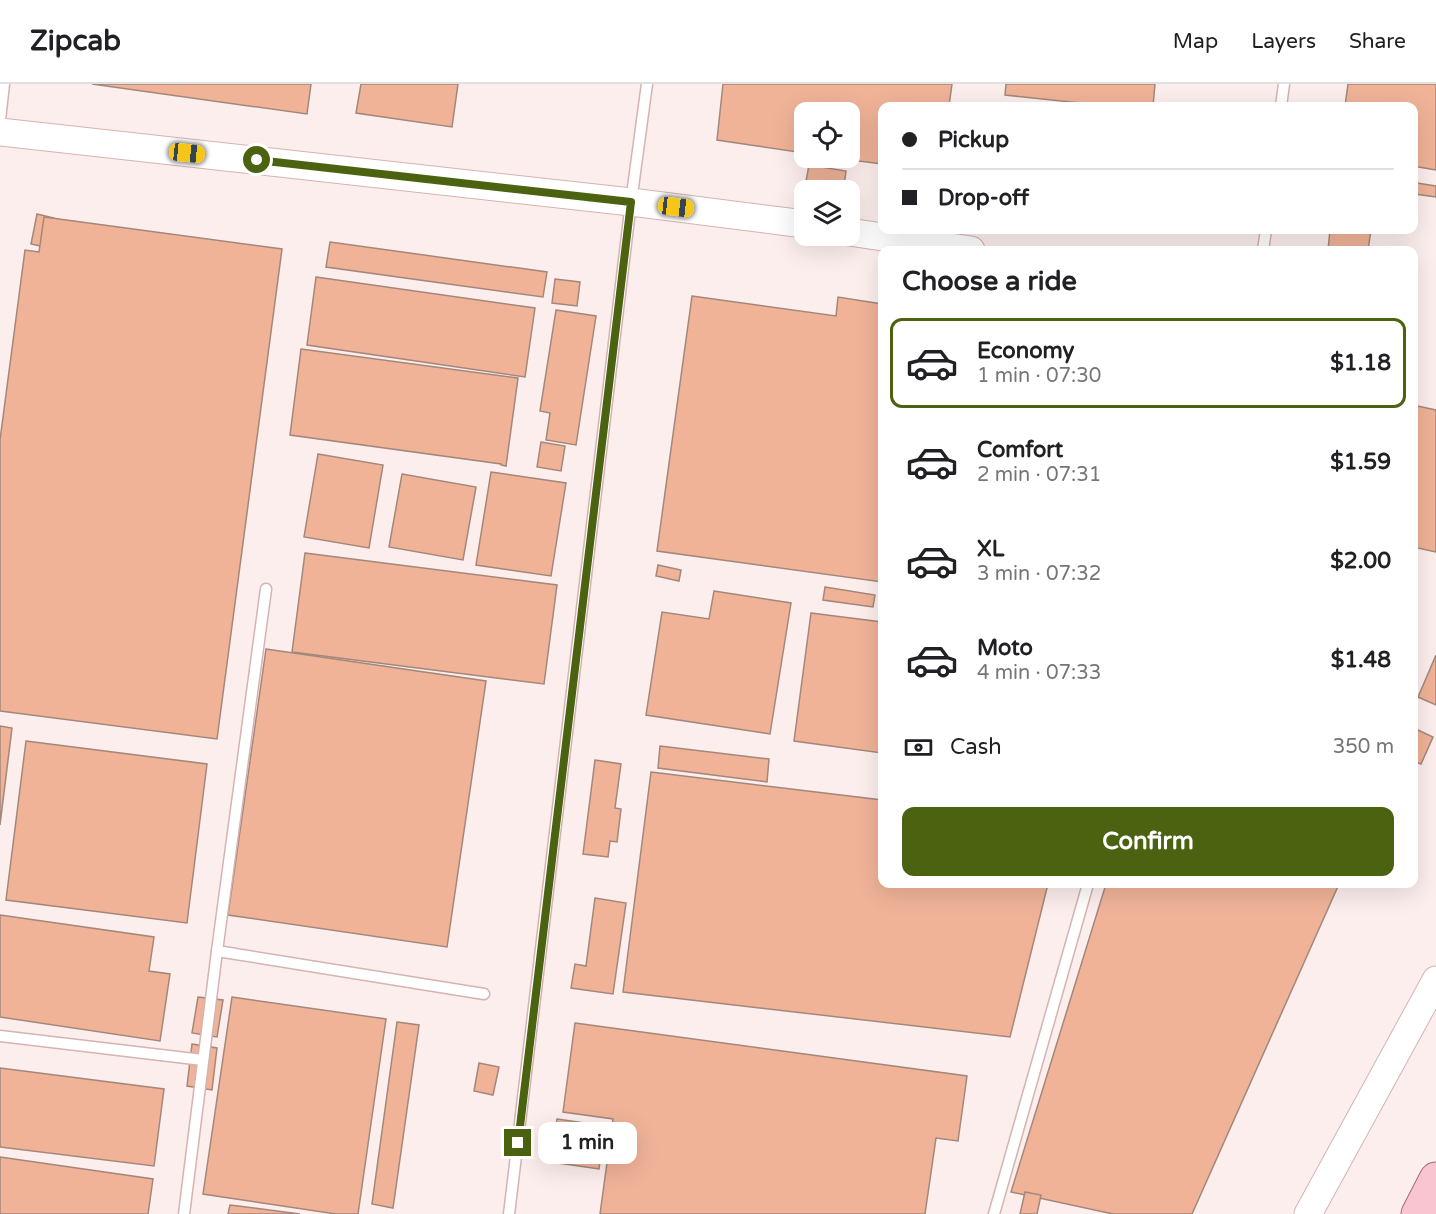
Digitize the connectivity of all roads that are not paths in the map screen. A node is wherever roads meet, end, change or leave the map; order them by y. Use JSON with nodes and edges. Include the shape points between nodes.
{"nodes":[{"id":1,"x":4,"y":84,"type":"edge"},
{"id":2,"x":647,"y":84,"type":"edge"},
{"id":3,"x":1284,"y":84,"type":"edge"},
{"id":4,"x":1282,"y":102,"type":"edge"},
{"id":5,"x":0,"y":120,"type":"edge"},
{"id":6,"x":0,"y":132,"type":"edge"},
{"id":7,"x":631,"y":202,"type":"junction"},
{"id":8,"x":794,"y":223,"type":"edge"},
{"id":9,"x":860,"y":234,"type":"edge"},
{"id":10,"x":943,"y":246,"type":"edge"},
{"id":11,"x":266,"y":589,"type":"dead end"},
{"id":12,"x":1087,"y":888,"type":"edge"},
{"id":13,"x":217,"y":951,"type":"junction"},
{"id":14,"x":1436,"y":980,"type":"edge"},
{"id":15,"x":484,"y":994,"type":"dead end"},
{"id":16,"x":0,"y":1036,"type":"edge"},
{"id":17,"x":203,"y":1060,"type":"junction"},
{"id":18,"x":1436,"y":1179,"type":"edge"},
{"id":19,"x":184,"y":1214,"type":"edge"},
{"id":20,"x":509,"y":1214,"type":"edge"},
{"id":21,"x":994,"y":1214,"type":"edge"},
{"id":22,"x":1308,"y":1214,"type":"edge"},
{"id":23,"x":1418,"y":1214,"type":"edge"}],
"edges":[{"from":1,"to":5,"type":"lane"},
{"from":2,"to":7,"type":"lane"},
{"from":3,"to":4,"type":"lane"},
{"from":6,"to":7,"type":"street"},
{"from":7,"to":8,"type":"street"},
{"from":7,"to":20,"type":"lane"},
{"from":9,"to":10,"type":"street"},
{"from":11,"to":13,"type":"lane"},
{"from":12,"to":21,"type":"lane"},
{"from":13,"to":15,"type":"lane"},
{"from":13,"to":17,"type":"lane"},
{"from":14,"to":22,"type":"street"},
{"from":16,"to":17,"type":"lane"},
{"from":17,"to":19,"type":"lane"},
{"from":18,"to":23,"type":"main road"}]}
